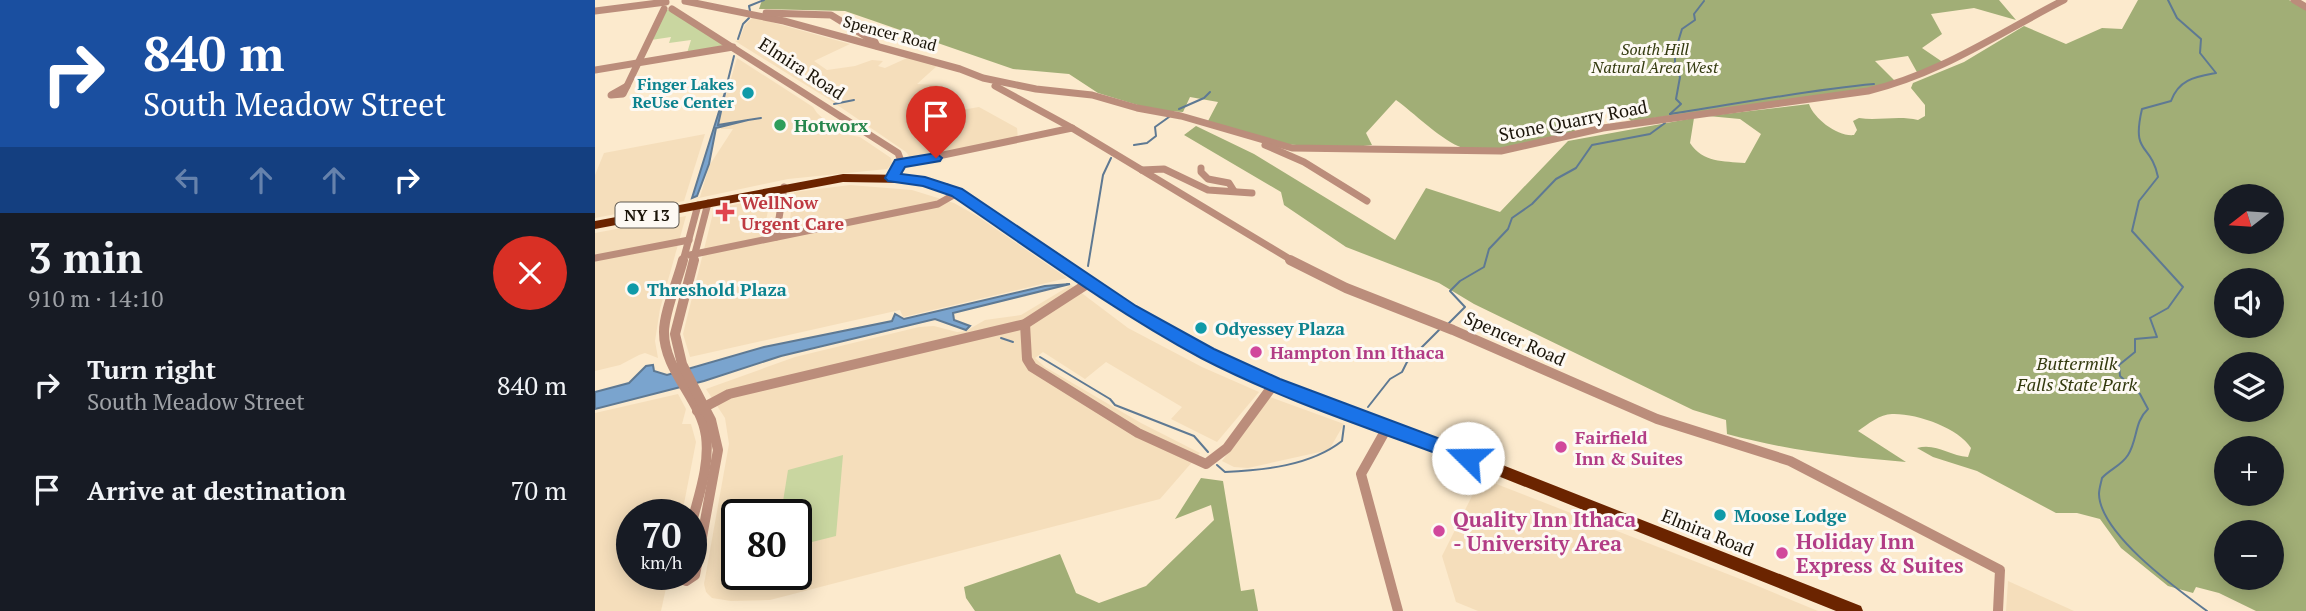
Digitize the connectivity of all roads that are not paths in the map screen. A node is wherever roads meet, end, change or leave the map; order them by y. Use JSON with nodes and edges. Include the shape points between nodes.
{"nodes":[{"id":1,"x":2064,"y":0,"type":"edge"},
{"id":2,"x":2294,"y":0,"type":"edge"},
{"id":3,"x":665,"y":4,"type":"edge"},
{"id":4,"x":681,"y":4,"type":"edge"},
{"id":5,"x":2306,"y":8,"type":"edge"},
{"id":6,"x":595,"y":11,"type":"edge"},
{"id":7,"x":758,"y":15,"type":"junction"},
{"id":8,"x":733,"y":47,"type":"junction"},
{"id":9,"x":876,"y":47,"type":"junction"},
{"id":10,"x":637,"y":64,"type":"junction"},
{"id":11,"x":595,"y":71,"type":"edge"},
{"id":12,"x":992,"y":83,"type":"junction"},
{"id":13,"x":627,"y":86,"type":"dead end"},
{"id":14,"x":1072,"y":128,"type":"junction"},
{"id":15,"x":1263,"y":142,"type":"junction"},
{"id":16,"x":900,"y":164,"type":"junction"},
{"id":17,"x":1201,"y":168,"type":"dead end"},
{"id":18,"x":1142,"y":170,"type":"junction"},
{"id":19,"x":893,"y":178,"type":"junction"},
{"id":20,"x":784,"y":187,"type":"junction"},
{"id":21,"x":1234,"y":191,"type":"junction"},
{"id":22,"x":957,"y":193,"type":"junction"},
{"id":23,"x":1252,"y":193,"type":"dead end"},
{"id":24,"x":1367,"y":201,"type":"dead end"},
{"id":25,"x":703,"y":204,"type":"junction"},
{"id":26,"x":595,"y":225,"type":"edge"},
{"id":27,"x":776,"y":237,"type":"junction"},
{"id":28,"x":689,"y":240,"type":"junction"},
{"id":29,"x":695,"y":254,"type":"junction"},
{"id":30,"x":684,"y":256,"type":"junction"},
{"id":31,"x":595,"y":258,"type":"edge"},
{"id":32,"x":1090,"y":282,"type":"junction"},
{"id":33,"x":1025,"y":324,"type":"junction"},
{"id":34,"x":679,"y":367,"type":"junction"},
{"id":35,"x":1274,"y":384,"type":"junction"},
{"id":36,"x":701,"y":408,"type":"junction"},
{"id":37,"x":1388,"y":426,"type":"junction"},
{"id":38,"x":696,"y":499,"type":"edge"},
{"id":39,"x":707,"y":512,"type":"edge"},
{"id":40,"x":1398,"y":611,"type":"edge"},
{"id":41,"x":1856,"y":611,"type":"edge"},
{"id":42,"x":1998,"y":611,"type":"edge"}],
"edges":[{"from":1,"to":15,"type":"street","name":"Stone Quarry Road","via":[[1954,62],[1886,88],[1616,126],[1501,151],[1328,150]]},
{"from":2,"to":5,"type":"street"},
{"from":3,"to":4,"type":"street","name":"Spencer Road"},
{"from":3,"to":6,"type":"street","name":"Spencer Road"},
{"from":3,"to":10,"type":"street"},
{"from":4,"to":7,"type":"street","name":"Spencer Road"},
{"from":4,"to":8,"type":"street","name":"Elmira Road","via":[[687,16]]},
{"from":7,"to":9,"type":"street","name":"Spencer Road"},
{"from":7,"to":9,"type":"street","via":[[831,15],[876,41]]},
{"from":8,"to":10,"type":"street"},
{"from":8,"to":16,"type":"street","name":"Elmira Road","via":[[891,148],[900,155]]},
{"from":9,"to":12,"type":"street","name":"Spencer Road","via":[[960,69]]},
{"from":10,"to":11,"type":"street"},
{"from":10,"to":13,"type":"street"},
{"from":12,"to":14,"type":"street","name":"Spencer Road"},
{"from":12,"to":15,"type":"street","name":"Stone Quarry Road","via":[[1092,95]]},
{"from":14,"to":16,"type":"street"},
{"from":14,"to":18,"type":"street","name":"Spencer Road"},
{"from":15,"to":24,"type":"street"},
{"from":16,"to":19,"type":"street"},
{"from":17,"to":21,"type":"street","via":[[1208,179],[1229,183]]},
{"from":18,"to":21,"type":"street","via":[[1164,169],[1200,188]]},
{"from":18,"to":42,"type":"street","name":"Spencer Road","via":[[1275,252],[1366,297],[1657,419],[1812,471],[2000,570]]},
{"from":19,"to":20,"type":"highway","number":"NY 13","via":[[842,178]]},
{"from":19,"to":22,"type":"highway","name":"Elmira Road","number":"NY 13"},
{"from":20,"to":25,"type":"highway","number":"NY 13"},
{"from":20,"to":27,"type":"street"},
{"from":21,"to":23,"type":"street"},
{"from":22,"to":27,"type":"street","via":[[938,204]]},
{"from":22,"to":32,"type":"highway","name":"Elmira Road","number":"NY 13"},
{"from":25,"to":26,"type":"highway","number":"NY 13"},
{"from":25,"to":28,"type":"street"},
{"from":25,"to":29,"type":"street"},
{"from":27,"to":29,"type":"street"},
{"from":28,"to":30,"type":"street"},
{"from":28,"to":31,"type":"street"},
{"from":29,"to":30,"type":"street"},
{"from":29,"to":34,"type":"street","via":[[675,334]]},
{"from":30,"to":34,"type":"street","via":[[664,330],[666,351]]},
{"from":32,"to":33,"type":"street"},
{"from":32,"to":35,"type":"highway","name":"Elmira Road","number":"NY 13","via":[[1186,342]]},
{"from":33,"to":35,"type":"street","via":[[1027,359],[1032,367],[1126,426],[1206,464],[1227,448]]},
{"from":33,"to":36,"type":"street","via":[[729,394]]},
{"from":34,"to":36,"type":"street"},
{"from":35,"to":37,"type":"highway","name":"Elmira Road","number":"NY 13"},
{"from":36,"to":38,"type":"street","via":[[706,444]]},
{"from":36,"to":39,"type":"street","via":[[716,431],[717,460]]},
{"from":37,"to":40,"type":"street","via":[[1361,474]]},
{"from":37,"to":41,"type":"highway","name":"Elmira Road","number":"NY 13"}]}
